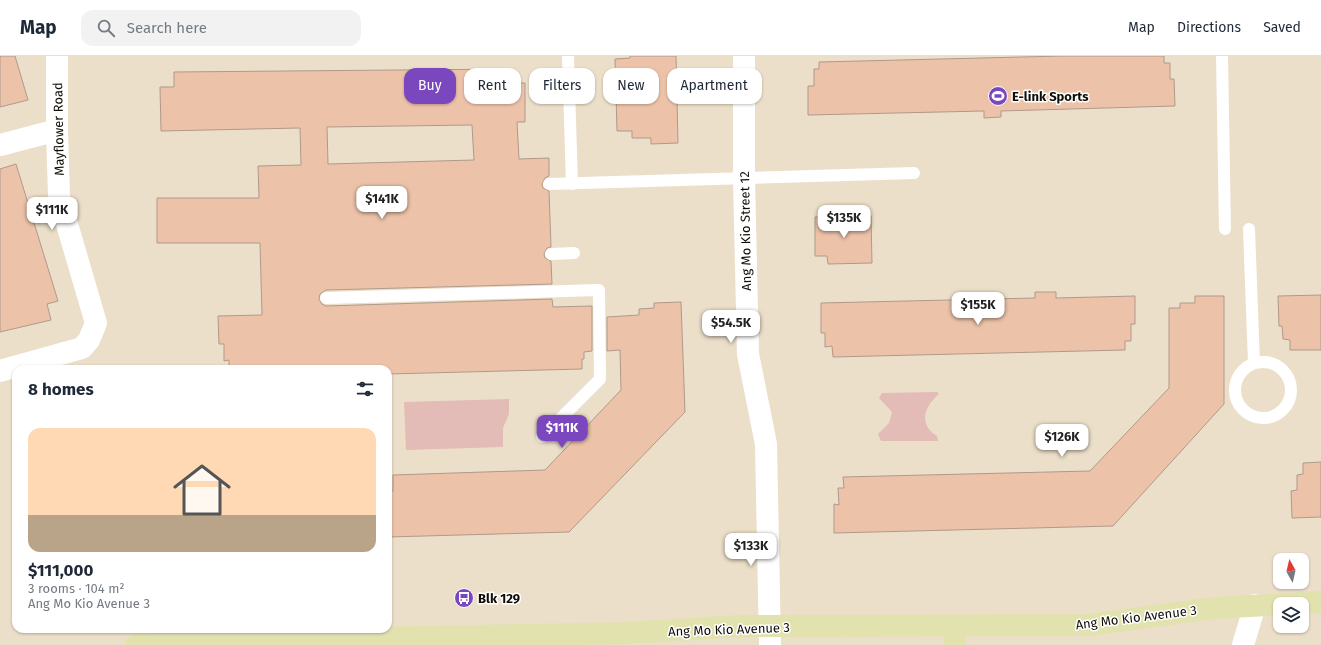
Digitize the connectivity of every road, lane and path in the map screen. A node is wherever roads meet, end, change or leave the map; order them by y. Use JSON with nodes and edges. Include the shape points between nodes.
{"nodes":[{"id":1,"x":57,"y":56,"type":"edge"},
{"id":2,"x":568,"y":56,"type":"edge"},
{"id":3,"x":744,"y":56,"type":"edge"},
{"id":4,"x":1222,"y":56,"type":"edge"},
{"id":5,"x":57,"y":130,"type":"junction"},
{"id":6,"x":0,"y":144,"type":"edge"},
{"id":7,"x":914,"y":173,"type":"dead end"},
{"id":8,"x":744,"y":178,"type":"junction"},
{"id":9,"x":549,"y":184,"type":"dead end"},
{"id":10,"x":572,"y":184,"type":"junction"},
{"id":11,"x":1225,"y":229,"type":"dead end"},
{"id":12,"x":1249,"y":229,"type":"dead end"},
{"id":13,"x":574,"y":253,"type":"dead end"},
{"id":14,"x":551,"y":254,"type":"dead end"},
{"id":15,"x":326,"y":298,"type":"dead end"},
{"id":16,"x":1254,"y":363,"type":"junction"},
{"id":17,"x":21,"y":365,"type":"edge"},
{"id":18,"x":12,"y":368,"type":"edge"},
{"id":19,"x":0,"y":371,"type":"edge"},
{"id":20,"x":542,"y":437,"type":"dead end"},
{"id":21,"x":1321,"y":602,"type":"edge"},
{"id":22,"x":1255,"y":605,"type":"junction"},
{"id":23,"x":955,"y":635,"type":"edge"},
{"id":24,"x":770,"y":636,"type":"edge"},
{"id":25,"x":136,"y":645,"type":"edge"},
{"id":26,"x":1243,"y":645,"type":"edge"}],
"edges":[{"from":1,"to":5,"type":"street","name":"Mayflower Road"},
{"from":2,"to":10,"type":"lane"},
{"from":3,"to":8,"type":"street","name":"Ang Mo Kio Street 12"},
{"from":4,"to":11,"type":"lane"},
{"from":5,"to":6,"type":"street"},
{"from":5,"to":17,"type":"street","name":"Mayflower Road","via":[[60,197],[96,323],[89,340],[82,348]]},
{"from":7,"to":8,"type":"lane"},
{"from":8,"to":10,"type":"lane"},
{"from":8,"to":24,"type":"street","name":"Ang Mo Kio Street 12","via":[[748,354],[766,444]]},
{"from":9,"to":10,"type":"lane"},
{"from":12,"to":16,"type":"lane"},
{"from":13,"to":14,"type":"lane"},
{"from":15,"to":20,"type":"lane","via":[[599,290],[600,380]]},
{"from":16,"to":16,"type":"lane","via":[[1269,362],[1282,369],[1290,381],[1291,396],[1285,409],[1272,417],[1258,418],[1244,411],[1236,399],[1235,384],[1242,371]]},
{"from":18,"to":19,"type":"street","name":"Mayflower Road"},
{"from":21,"to":22,"type":"main road","name":"Ang Mo Kio Avenue 3"},
{"from":22,"to":23,"type":"main road","name":"Ang Mo Kio Avenue 3","via":[[1088,625]]},
{"from":22,"to":26,"type":"street"},
{"from":23,"to":24,"type":"main road","name":"Ang Mo Kio Avenue 3"},
{"from":24,"to":25,"type":"main road","name":"Ang Mo Kio Avenue 3","via":[[738,626],[626,633]]}]}
